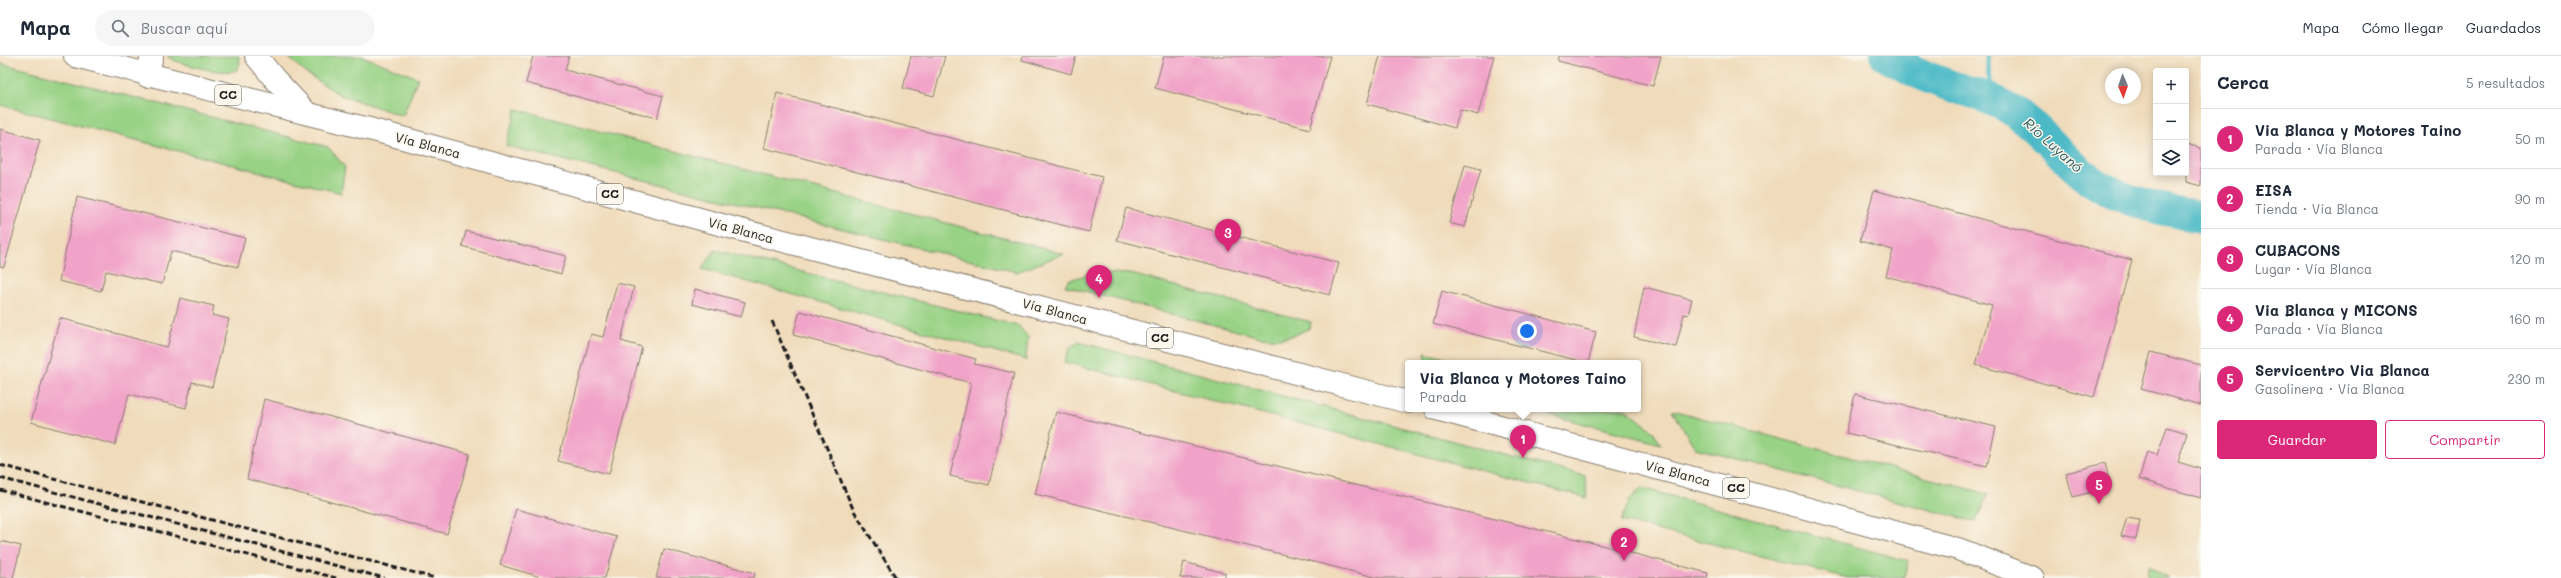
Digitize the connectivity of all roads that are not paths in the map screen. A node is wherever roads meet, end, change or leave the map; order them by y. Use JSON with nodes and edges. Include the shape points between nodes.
{"nodes":[{"id":1,"x":75,"y":56,"type":"edge"},
{"id":2,"x":256,"y":56,"type":"edge"},
{"id":3,"x":150,"y":66,"type":"edge"},
{"id":4,"x":308,"y":114,"type":"junction"},
{"id":5,"x":1405,"y":401,"type":"edge"},
{"id":6,"x":1447,"y":412,"type":"edge"},
{"id":7,"x":2033,"y":578,"type":"edge"}],
"edges":[{"from":1,"to":3,"type":"main road","name":"Vía Blanca"},
{"from":2,"to":4,"type":"main road","via":[[272,77]]},
{"from":3,"to":4,"type":"main road","name":"Vía Blanca","number":"CC"},
{"from":4,"to":5,"type":"main road","name":"Vía Blanca","number":"CC","via":[[744,231]]},
{"from":6,"to":7,"type":"main road","name":"Vía Blanca","number":"CC","via":[[1958,549]]}]}
